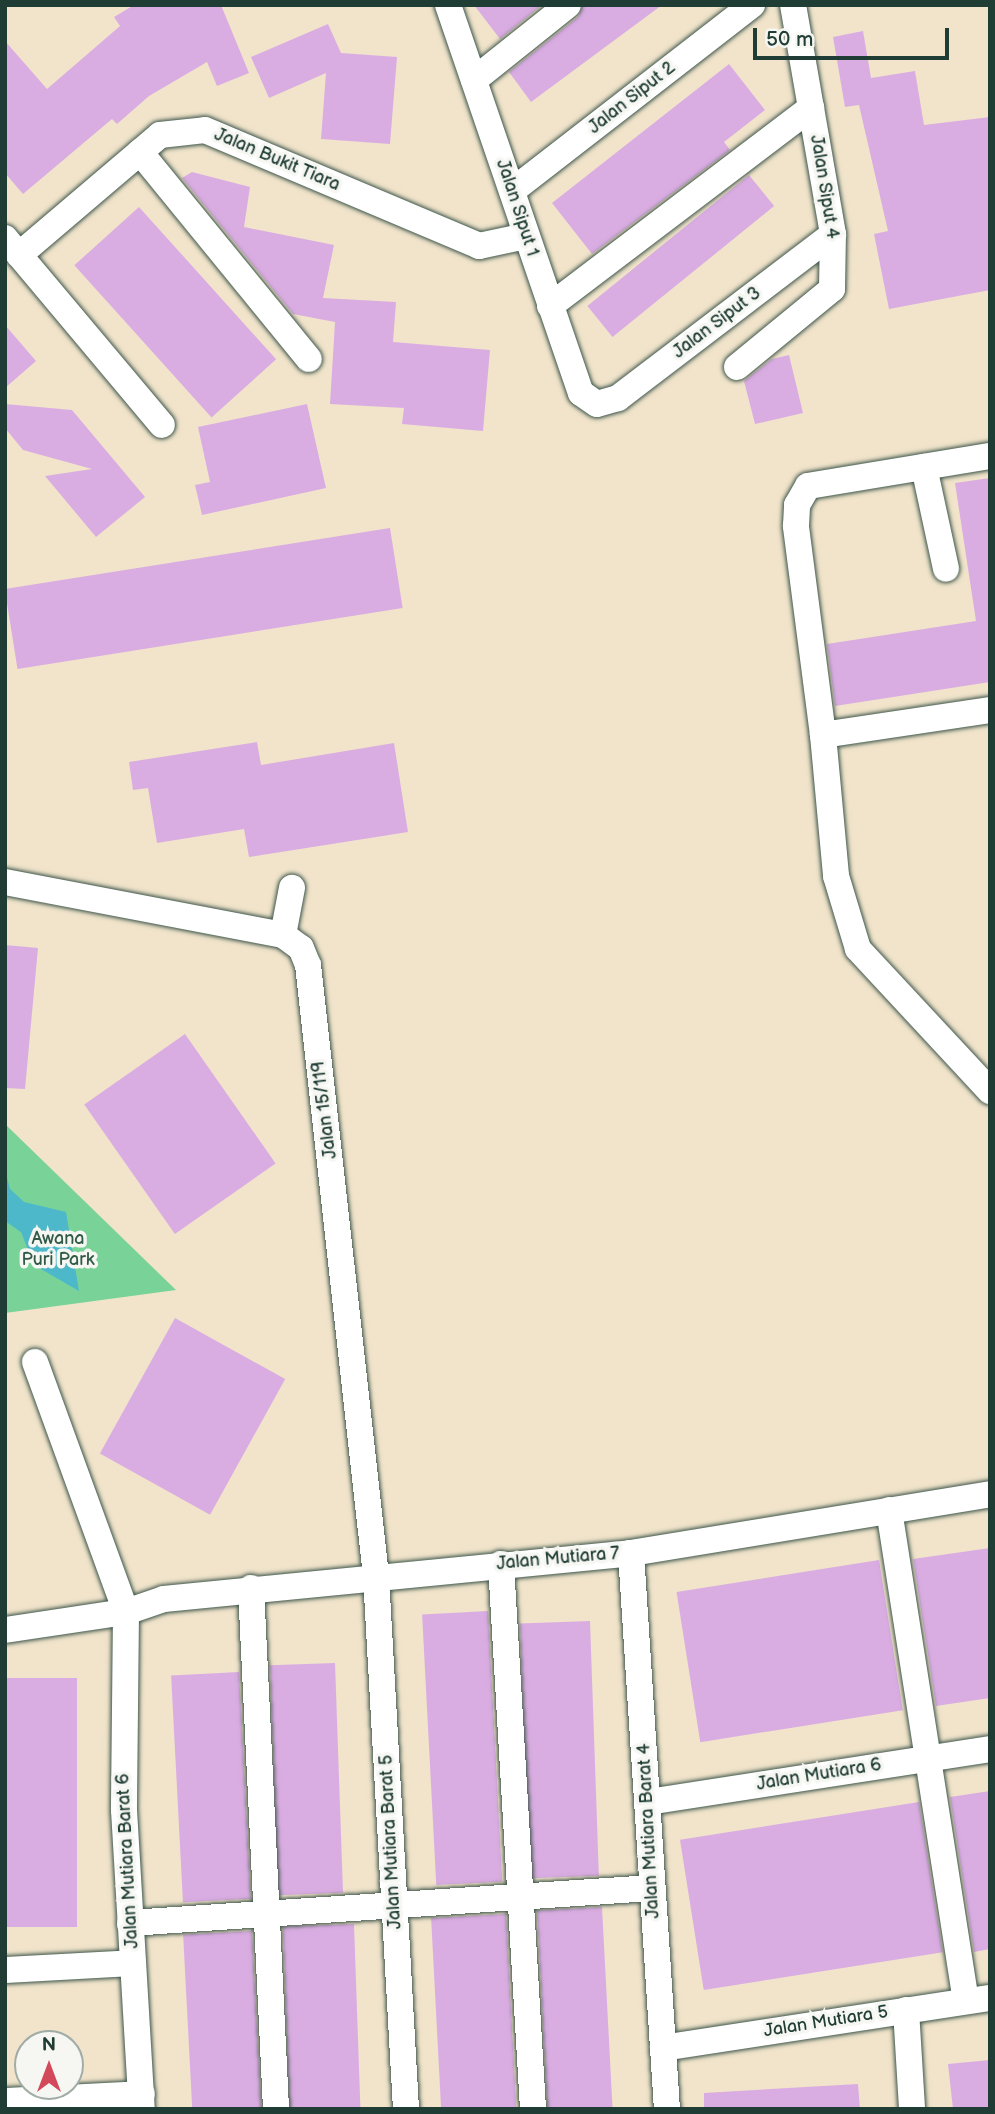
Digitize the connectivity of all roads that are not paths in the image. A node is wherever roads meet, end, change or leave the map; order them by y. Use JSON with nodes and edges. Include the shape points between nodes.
{"nodes":[{"id":1,"x":448,"y":5,"type":"edge"},
{"id":2,"x":568,"y":5,"type":"edge"},
{"id":3,"x":751,"y":5,"type":"edge"},
{"id":4,"x":793,"y":5,"type":"edge"},
{"id":5,"x":474,"y":80,"type":"junction"},
{"id":6,"x":811,"y":108,"type":"junction"},
{"id":7,"x":140,"y":152,"type":"junction"},
{"id":8,"x":512,"y":191,"type":"junction"},
{"id":9,"x":833,"y":234,"type":"junction"},
{"id":10,"x":526,"y":236,"type":"junction"},
{"id":11,"x":12,"y":246,"type":"edge"},
{"id":12,"x":550,"y":306,"type":"junction"},
{"id":13,"x":309,"y":359,"type":"dead end"},
{"id":14,"x":737,"y":367,"type":"dead end"},
{"id":15,"x":597,"y":404,"type":"joint"},
{"id":16,"x":162,"y":425,"type":"dead end"},
{"id":17,"x":990,"y":456,"type":"edge"},
{"id":18,"x":924,"y":467,"type":"junction"},
{"id":19,"x":946,"y":569,"type":"dead end"},
{"id":20,"x":990,"y":710,"type":"edge"},
{"id":21,"x":823,"y":735,"type":"junction"},
{"id":22,"x":5,"y":882,"type":"edge"},
{"id":23,"x":292,"y":888,"type":"dead end"},
{"id":24,"x":283,"y":936,"type":"junction"},
{"id":25,"x":990,"y":1091,"type":"edge"},
{"id":26,"x":35,"y":1362,"type":"dead end"},
{"id":27,"x":990,"y":1494,"type":"edge"},
{"id":28,"x":889,"y":1510,"type":"junction"},
{"id":29,"x":631,"y":1553,"type":"junction"},
{"id":30,"x":501,"y":1564,"type":"junction"},
{"id":31,"x":376,"y":1576,"type":"junction"},
{"id":32,"x":251,"y":1588,"type":"junction"},
{"id":33,"x":126,"y":1612,"type":"junction"},
{"id":34,"x":5,"y":1630,"type":"edge"},
{"id":35,"x":990,"y":1749,"type":"edge"},
{"id":36,"x":928,"y":1758,"type":"junction"},
{"id":37,"x":648,"y":1802,"type":"junction"},
{"id":38,"x":652,"y":1888,"type":"junction"},
{"id":39,"x":519,"y":1896,"type":"junction"},
{"id":40,"x":395,"y":1905,"type":"junction"},
{"id":41,"x":265,"y":1913,"type":"junction"},
{"id":42,"x":130,"y":1923,"type":"junction"},
{"id":43,"x":133,"y":1963,"type":"junction"},
{"id":44,"x":5,"y":1970,"type":"edge"},
{"id":45,"x":978,"y":1999,"type":"edge"},
{"id":46,"x":906,"y":2010,"type":"junction"},
{"id":47,"x":663,"y":2048,"type":"junction"},
{"id":48,"x":5,"y":2101,"type":"edge"},
{"id":49,"x":142,"y":2101,"type":"edge"},
{"id":50,"x":276,"y":2109,"type":"edge"},
{"id":51,"x":406,"y":2109,"type":"edge"},
{"id":52,"x":533,"y":2109,"type":"edge"},
{"id":53,"x":667,"y":2109,"type":"edge"},
{"id":54,"x":912,"y":2109,"type":"edge"}],
"edges":[{"from":1,"to":5,"type":"street","name":"Jalan Siput 1"},
{"from":2,"to":5,"type":"street"},
{"from":3,"to":8,"type":"street","name":"Jalan Siput 2"},
{"from":4,"to":6,"type":"street","name":"Jalan Siput 4"},
{"from":5,"to":8,"type":"street","name":"Jalan Siput 1"},
{"from":6,"to":9,"type":"street","name":"Jalan Siput 4"},
{"from":6,"to":12,"type":"street"},
{"from":7,"to":10,"type":"street","name":"Jalan Bukit Tiara","via":[[160,135],[205,130],[479,246]]},
{"from":7,"to":11,"type":"street","name":"Jalan Bukit Tiara"},
{"from":7,"to":13,"type":"street"},
{"from":8,"to":10,"type":"street","name":"Jalan Siput 1"},
{"from":9,"to":14,"type":"street","name":"Jalan Siput 4","via":[[832,289]]},
{"from":9,"to":15,"type":"street","name":"Jalan Siput 3","via":[[618,398]]},
{"from":10,"to":12,"type":"street","name":"Jalan Siput 1"},
{"from":11,"to":16,"type":"street","name":"Jalan Bukit Tiara"},
{"from":12,"to":15,"type":"street","name":"Jalan Siput 1","via":[[581,393]]},
{"from":17,"to":18,"type":"street"},
{"from":18,"to":19,"type":"street"},
{"from":18,"to":21,"type":"street","via":[[808,486],[797,506]]},
{"from":20,"to":21,"type":"street"},
{"from":21,"to":25,"type":"street","via":[[836,876],[858,949]]},
{"from":22,"to":24,"type":"street"},
{"from":23,"to":24,"type":"street"},
{"from":24,"to":31,"type":"street","name":"Jalan 15/119","via":[[301,948],[308,965]]},
{"from":26,"to":33,"type":"street"},
{"from":27,"to":28,"type":"street","name":"Jalan Mutiara 7"},
{"from":28,"to":29,"type":"street","name":"Jalan Mutiara 7"},
{"from":28,"to":36,"type":"street"},
{"from":29,"to":30,"type":"street","name":"Jalan Mutiara 7"},
{"from":29,"to":37,"type":"street","name":"Jalan Mutiara Barat 4"},
{"from":30,"to":31,"type":"street","name":"Jalan Mutiara 7"},
{"from":30,"to":39,"type":"street"},
{"from":31,"to":32,"type":"street","name":"Jalan Mutiara 7"},
{"from":31,"to":40,"type":"street","name":"Jalan Mutiara Barat 5"},
{"from":32,"to":33,"type":"street","name":"Jalan Mutiara 7","via":[[164,1599]]},
{"from":32,"to":41,"type":"street"},
{"from":33,"to":34,"type":"street"},
{"from":33,"to":42,"type":"street","name":"Jalan Mutiara Barat 6","via":[[121,1643]]},
{"from":35,"to":36,"type":"street","name":"Jalan Mutiara 6"},
{"from":36,"to":37,"type":"street","name":"Jalan Mutiara 6"},
{"from":36,"to":45,"type":"street"},
{"from":37,"to":38,"type":"street","name":"Jalan Mutiara Barat 4"},
{"from":38,"to":39,"type":"street"},
{"from":38,"to":47,"type":"street","name":"Jalan Mutiara Barat 4"},
{"from":39,"to":40,"type":"street"},
{"from":39,"to":52,"type":"street"},
{"from":40,"to":41,"type":"street"},
{"from":40,"to":51,"type":"street","name":"Jalan Mutiara Barat 5"},
{"from":41,"to":42,"type":"street"},
{"from":41,"to":50,"type":"street"},
{"from":42,"to":43,"type":"street","name":"Jalan Mutiara Barat 6"},
{"from":43,"to":44,"type":"street"},
{"from":43,"to":49,"type":"street","name":"Jalan Mutiara Barat 6"},
{"from":45,"to":46,"type":"street","name":"Jalan Mutiara 5"},
{"from":46,"to":47,"type":"street","name":"Jalan Mutiara 5"},
{"from":46,"to":54,"type":"street"},
{"from":47,"to":53,"type":"street","name":"Jalan Mutiara Barat 4"},
{"from":48,"to":49,"type":"street"}]}
